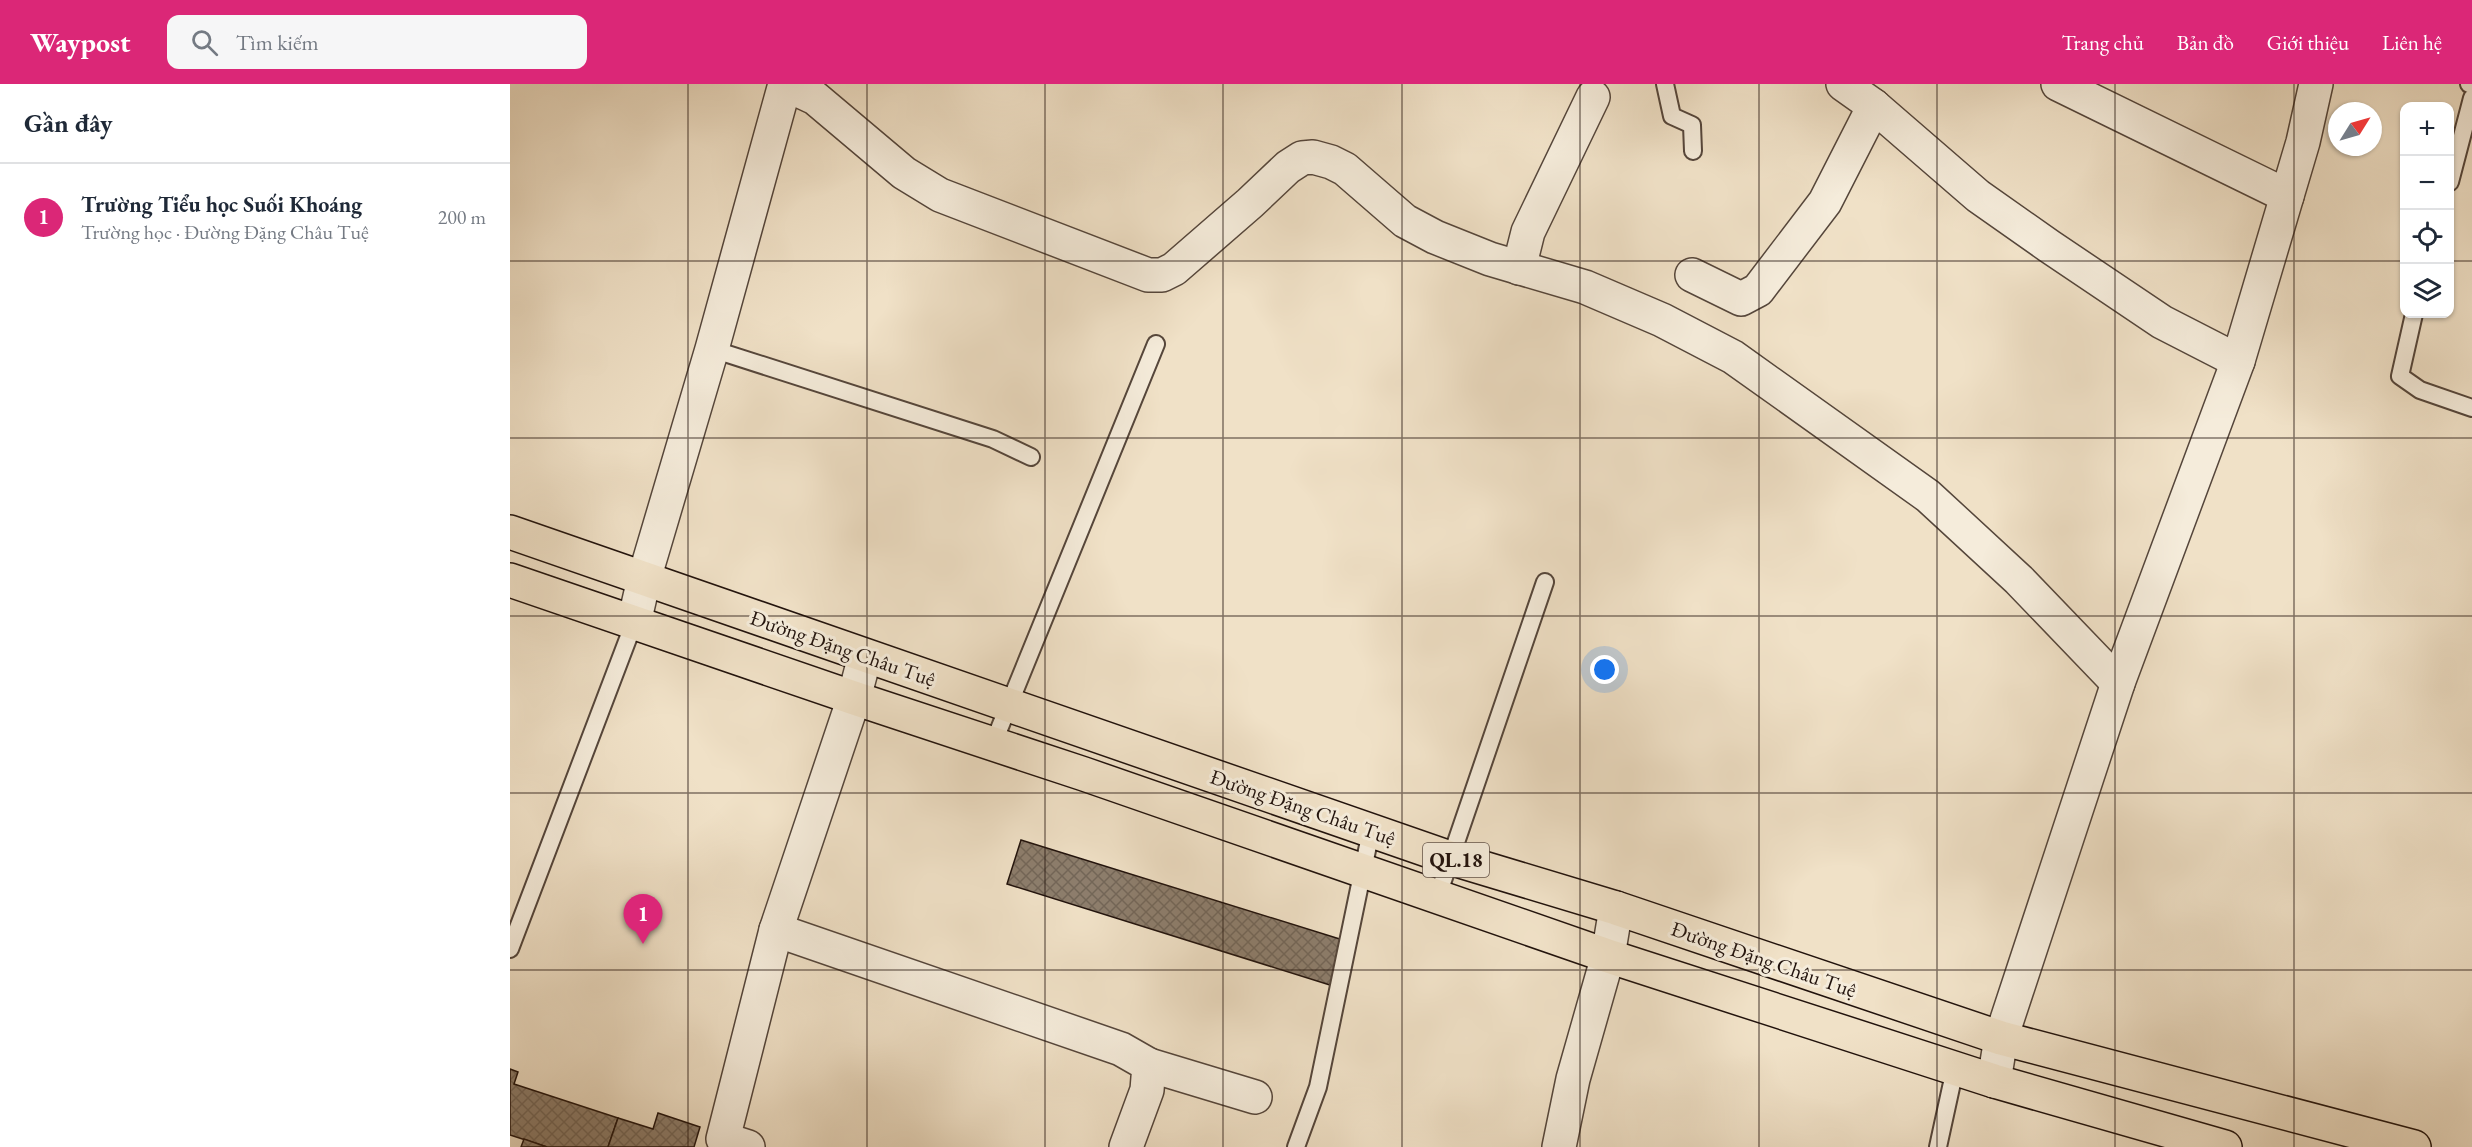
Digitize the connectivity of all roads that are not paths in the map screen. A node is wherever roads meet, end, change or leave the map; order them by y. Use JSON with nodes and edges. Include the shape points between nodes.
{"nodes":[{"id":1,"x":785,"y":84,"type":"edge"},
{"id":2,"x":1665,"y":84,"type":"edge"},
{"id":3,"x":1843,"y":84,"type":"edge"},
{"id":4,"x":2058,"y":84,"type":"edge"},
{"id":5,"x":2316,"y":84,"type":"edge"},
{"id":6,"x":1593,"y":97,"type":"dead end"},
{"id":7,"x":2472,"y":98,"type":"edge"},
{"id":8,"x":1874,"y":106,"type":"junction"},
{"id":9,"x":1693,"y":151,"type":"dead end"},
{"id":10,"x":2454,"y":167,"type":"edge"},
{"id":11,"x":2287,"y":196,"type":"junction"},
{"id":12,"x":1523,"y":250,"type":"junction"},
{"id":13,"x":1692,"y":275,"type":"dead end"},
{"id":14,"x":2413,"y":318,"type":"edge"},
{"id":15,"x":1156,"y":344,"type":"dead end"},
{"id":16,"x":712,"y":349,"type":"junction"},
{"id":17,"x":2238,"y":361,"type":"junction"},
{"id":18,"x":2472,"y":408,"type":"edge"},
{"id":19,"x":1031,"y":457,"type":"dead end"},
{"id":20,"x":510,"y":532,"type":"edge"},
{"id":21,"x":644,"y":579,"type":"junction"},
{"id":22,"x":510,"y":580,"type":"edge"},
{"id":23,"x":1545,"y":582,"type":"dead end"},
{"id":24,"x":634,"y":623,"type":"junction"},
{"id":25,"x":866,"y":656,"type":"junction"},
{"id":26,"x":2126,"y":664,"type":"junction"},
{"id":27,"x":854,"y":698,"type":"junction"},
{"id":28,"x":1009,"y":706,"type":"junction"},
{"id":29,"x":993,"y":744,"type":"junction"},
{"id":30,"x":1371,"y":831,"type":"junction"},
{"id":31,"x":1450,"y":858,"type":"junction"},
{"id":32,"x":1364,"y":872,"type":"junction"},
{"id":33,"x":1437,"y":898,"type":"junction"},
{"id":34,"x":1616,"y":908,"type":"junction"},
{"id":35,"x":776,"y":930,"type":"junction"},
{"id":36,"x":510,"y":949,"type":"edge"},
{"id":37,"x":1608,"y":956,"type":"junction"},
{"id":38,"x":2001,"y":1038,"type":"junction"},
{"id":39,"x":1149,"y":1065,"type":"junction"},
{"id":40,"x":1955,"y":1069,"type":"junction"},
{"id":41,"x":1994,"y":1081,"type":"junction"},
{"id":42,"x":1255,"y":1097,"type":"dead end"},
{"id":43,"x":730,"y":1144,"type":"edge"},
{"id":44,"x":1126,"y":1147,"type":"edge"},
{"id":45,"x":1296,"y":1147,"type":"edge"},
{"id":46,"x":1559,"y":1147,"type":"edge"},
{"id":47,"x":1938,"y":1147,"type":"edge"},
{"id":48,"x":2225,"y":1147,"type":"edge"},
{"id":49,"x":2414,"y":1147,"type":"edge"}],
"edges":[{"from":1,"to":12,"type":"street","via":[[814,98],[904,173],[940,195],[1148,275],[1162,275],[1174,269],[1288,167],[1302,158],[1313,157],[1345,169],[1405,221],[1435,237]]},
{"from":1,"to":16,"type":"street"},
{"from":2,"to":9,"type":"lane","via":[[1672,116],[1692,125]]},
{"from":3,"to":8,"type":"street"},
{"from":4,"to":11,"type":"street"},
{"from":5,"to":11,"type":"street"},
{"from":6,"to":12,"type":"street"},
{"from":7,"to":10,"type":"lane"},
{"from":8,"to":13,"type":"street","via":[[1825,202],[1758,290],[1741,299]]},
{"from":8,"to":17,"type":"street","via":[[1978,196],[2049,246],[2162,322]]},
{"from":11,"to":17,"type":"street"},
{"from":12,"to":26,"type":"street","via":[[1585,287],[1662,320],[1733,357],[1928,496],[2019,580]]},
{"from":14,"to":18,"type":"lane","via":[[2400,376],[2420,390]]},
{"from":15,"to":28,"type":"lane"},
{"from":16,"to":19,"type":"lane","via":[[993,439]]},
{"from":16,"to":21,"type":"street"},
{"from":17,"to":26,"type":"street"},
{"from":20,"to":21,"type":"main road","name":"Đường Đặng Châu Tuệ","number":"QL.18"},
{"from":21,"to":24,"type":"street"},
{"from":21,"to":25,"type":"main road","name":"Đường Đặng Châu Tuệ","number":"QL.18"},
{"from":22,"to":24,"type":"main road","name":"Đường Đặng Châu Tuệ","number":"QL.18"},
{"from":23,"to":31,"type":"lane"},
{"from":24,"to":27,"type":"main road","name":"Đường Đặng Châu Tuệ","number":"QL.18"},
{"from":24,"to":36,"type":"lane"},
{"from":25,"to":27,"type":"street"},
{"from":25,"to":28,"type":"main road","name":"Đường Đặng Châu Tuệ","number":"QL.18"},
{"from":26,"to":38,"type":"street"},
{"from":27,"to":29,"type":"main road","name":"Đường Đặng Châu Tuệ","number":"QL.18"},
{"from":27,"to":35,"type":"street"},
{"from":28,"to":29,"type":"lane"},
{"from":28,"to":30,"type":"main road","name":"Đường Đặng Châu Tuệ","number":"QL.18"},
{"from":29,"to":32,"type":"main road","name":"Đường Đặng Châu Tuệ","number":"QL.18"},
{"from":30,"to":31,"type":"main road","name":"Đường Đặng Châu Tuệ","number":"QL.18"},
{"from":30,"to":32,"type":"lane"},
{"from":31,"to":33,"type":"lane"},
{"from":31,"to":34,"type":"main road","name":"Đường Đặng Châu Tuệ","number":"QL.18"},
{"from":32,"to":33,"type":"main road","name":"Đường Đặng Châu Tuệ","number":"QL.18"},
{"from":32,"to":45,"type":"lane","via":[[1318,1087]]},
{"from":33,"to":37,"type":"main road","name":"Đường Đặng Châu Tuệ","number":"QL.18"},
{"from":34,"to":37,"type":"street"},
{"from":34,"to":38,"type":"main road","name":"Đường Đặng Châu Tuệ","number":"QL.18"},
{"from":35,"to":39,"type":"street","via":[[1121,1049]]},
{"from":35,"to":43,"type":"street"},
{"from":37,"to":40,"type":"main road","name":"Đường Đặng Châu Tuệ","number":"QL.18"},
{"from":37,"to":46,"type":"street","via":[[1573,1079]]},
{"from":38,"to":41,"type":"street"},
{"from":38,"to":49,"type":"main road","name":"Đường Đặng Châu Tuệ","number":"QL.18"},
{"from":39,"to":42,"type":"street"},
{"from":39,"to":44,"type":"street","via":[[1147,1090]]},
{"from":40,"to":41,"type":"main road","name":"Đường Đặng Châu Tuệ","number":"QL.18"},
{"from":40,"to":47,"type":"lane"},
{"from":41,"to":48,"type":"main road","name":"Đường Đặng Châu Tuệ","number":"QL.18"}]}
